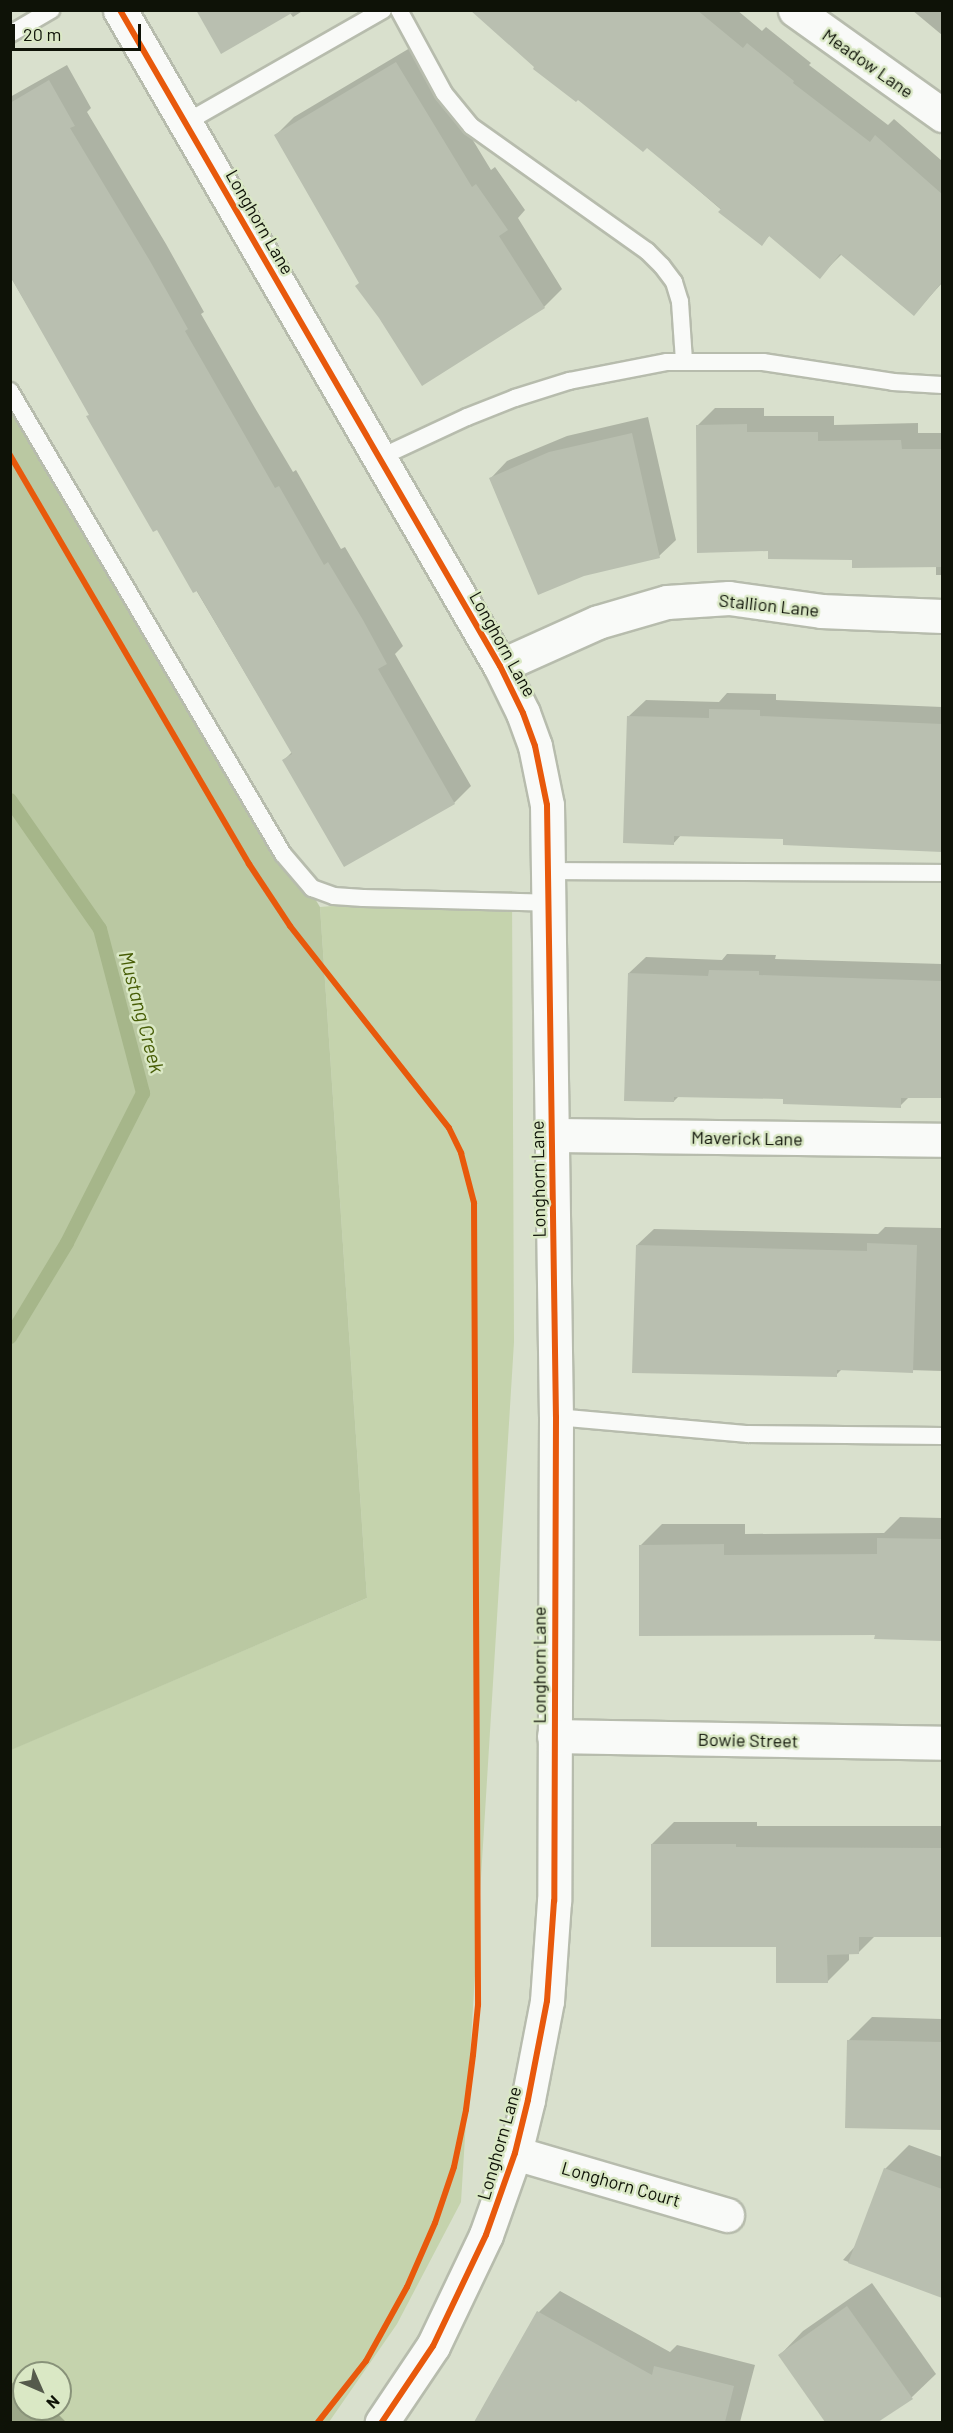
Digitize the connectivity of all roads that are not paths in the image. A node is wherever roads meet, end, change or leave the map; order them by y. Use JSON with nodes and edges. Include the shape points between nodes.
{"nodes":[{"id":1,"x":51,"y":10,"type":"edge"},
{"id":2,"x":120,"y":10,"type":"edge"},
{"id":3,"x":383,"y":10,"type":"edge"},
{"id":4,"x":399,"y":10,"type":"edge"},
{"id":5,"x":795,"y":10,"type":"edge"},
{"id":6,"x":10,"y":34,"type":"edge"},
{"id":7,"x":942,"y":115,"type":"edge"},
{"id":8,"x":185,"y":123,"type":"junction"},
{"id":9,"x":684,"y":361,"type":"junction"},
{"id":10,"x":942,"y":385,"type":"edge"},
{"id":11,"x":10,"y":392,"type":"edge"},
{"id":12,"x":379,"y":458,"type":"junction"},
{"id":13,"x":942,"y":616,"type":"edge"},
{"id":14,"x":501,"y":666,"type":"junction"},
{"id":15,"x":942,"y":873,"type":"edge"},
{"id":16,"x":549,"y":887,"type":"junction"},
{"id":17,"x":552,"y":1135,"type":"junction"},
{"id":18,"x":942,"y":1140,"type":"edge"},
{"id":19,"x":556,"y":1418,"type":"junction"},
{"id":20,"x":942,"y":1436,"type":"edge"},
{"id":21,"x":554,"y":1736,"type":"junction"},
{"id":22,"x":942,"y":1743,"type":"edge"},
{"id":23,"x":515,"y":2153,"type":"junction"},
{"id":24,"x":727,"y":2215,"type":"dead end"},
{"id":25,"x":382,"y":2422,"type":"edge"}],
"edges":[{"from":1,"to":6,"type":"lane"},
{"from":2,"to":8,"type":"street","name":"Longhorn Lane"},
{"from":3,"to":8,"type":"lane"},
{"from":4,"to":9,"type":"lane","via":[[444,93],[471,126],[647,250],[662,266],[674,282],[680,302]]},
{"from":5,"to":7,"type":"street","name":"Meadow Lane"},
{"from":8,"to":12,"type":"street","name":"Longhorn Lane"},
{"from":9,"to":10,"type":"lane","via":[[763,362],[893,382]]},
{"from":9,"to":12,"type":"lane","via":[[569,381],[467,417]]},
{"from":11,"to":16,"type":"lane","via":[[283,854],[312,888],[334,896],[363,898]]},
{"from":12,"to":14,"type":"street","name":"Longhorn Lane"},
{"from":13,"to":14,"type":"street","name":"Stallion Lane","via":[[821,611],[729,598],[667,603],[598,622]]},
{"from":14,"to":16,"type":"street","name":"Longhorn Lane","via":[[523,713],[540,767],[549,834]]},
{"from":15,"to":16,"type":"lane"},
{"from":16,"to":17,"type":"street","name":"Longhorn Lane"},
{"from":17,"to":18,"type":"street","name":"Maverick Lane"},
{"from":17,"to":19,"type":"street","name":"Longhorn Lane"},
{"from":19,"to":20,"type":"lane","via":[[748,1434]]},
{"from":19,"to":21,"type":"street","name":"Longhorn Lane"},
{"from":21,"to":22,"type":"street","name":"Bowie Street"},
{"from":21,"to":23,"type":"street","name":"Longhorn Lane","via":[[551,1959],[540,2044]]},
{"from":23,"to":24,"type":"street","name":"Longhorn Court"},
{"from":23,"to":25,"type":"street","name":"Longhorn Lane","via":[[459,2296],[433,2346]]}]}
